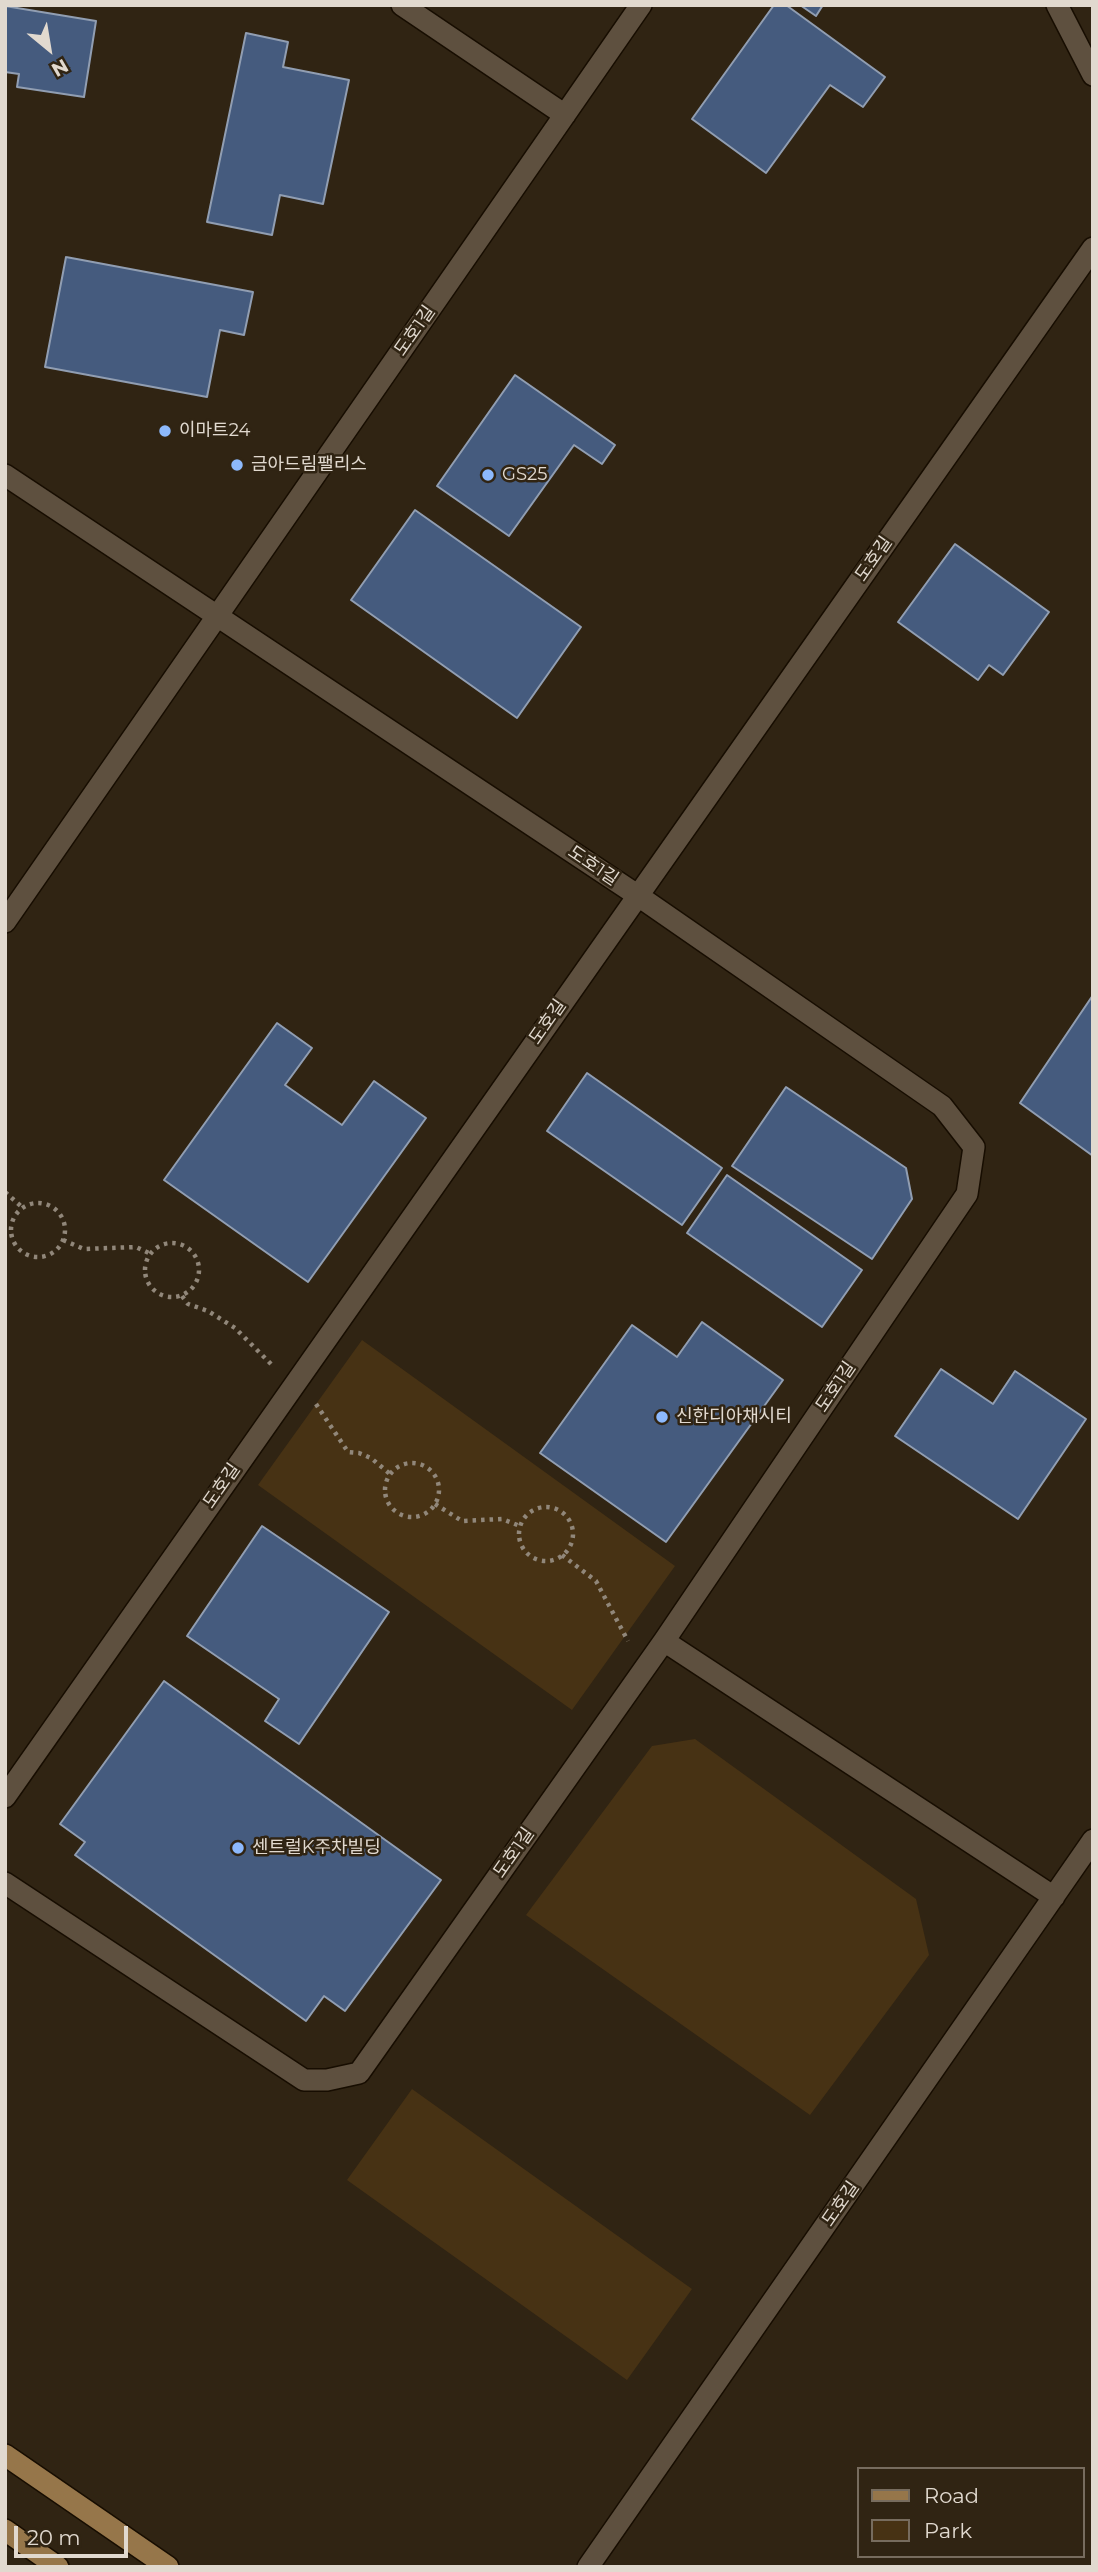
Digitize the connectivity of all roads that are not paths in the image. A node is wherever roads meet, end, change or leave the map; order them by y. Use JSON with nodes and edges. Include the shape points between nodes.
{"nodes":[{"id":1,"x":402,"y":5,"type":"edge"},
{"id":2,"x":641,"y":5,"type":"edge"},
{"id":3,"x":1057,"y":5,"type":"edge"},
{"id":4,"x":1093,"y":75,"type":"edge"},
{"id":5,"x":565,"y":115,"type":"junction"},
{"id":6,"x":1093,"y":248,"type":"edge"},
{"id":7,"x":5,"y":475,"type":"edge"},
{"id":8,"x":217,"y":616,"type":"junction"},
{"id":9,"x":638,"y":895,"type":"junction"},
{"id":10,"x":5,"y":922,"type":"edge"},
{"id":11,"x":664,"y":1641,"type":"junction"},
{"id":12,"x":5,"y":1797,"type":"edge"},
{"id":13,"x":1093,"y":1840,"type":"edge"},
{"id":14,"x":5,"y":1883,"type":"edge"},
{"id":15,"x":1054,"y":1897,"type":"junction"},
{"id":16,"x":5,"y":2455,"type":"edge"},
{"id":17,"x":5,"y":2530,"type":"edge"},
{"id":18,"x":58,"y":2567,"type":"edge"},
{"id":19,"x":169,"y":2567,"type":"edge"},
{"id":20,"x":588,"y":2567,"type":"edge"}],
"edges":[{"from":1,"to":5,"type":"street"},
{"from":2,"to":5,"type":"street","name":"도호1길"},
{"from":3,"to":4,"type":"street"},
{"from":5,"to":8,"type":"street","name":"도호1길"},
{"from":6,"to":9,"type":"street","name":"도호길"},
{"from":7,"to":8,"type":"street","name":"도호1길"},
{"from":8,"to":9,"type":"street","name":"도호1길"},
{"from":8,"to":10,"type":"street","name":"도호1길"},
{"from":9,"to":11,"type":"street","name":"도호1길","via":[[942,1106],[974,1147],[967,1194]]},
{"from":9,"to":12,"type":"street","name":"도호길"},
{"from":11,"to":14,"type":"street","name":"도호1길","via":[[359,2073],[304,2080]]},
{"from":11,"to":15,"type":"street"},
{"from":13,"to":15,"type":"street","name":"도호길"},
{"from":15,"to":20,"type":"street","name":"도호길"},
{"from":16,"to":19,"type":"main road"},
{"from":17,"to":18,"type":"main road"}]}
